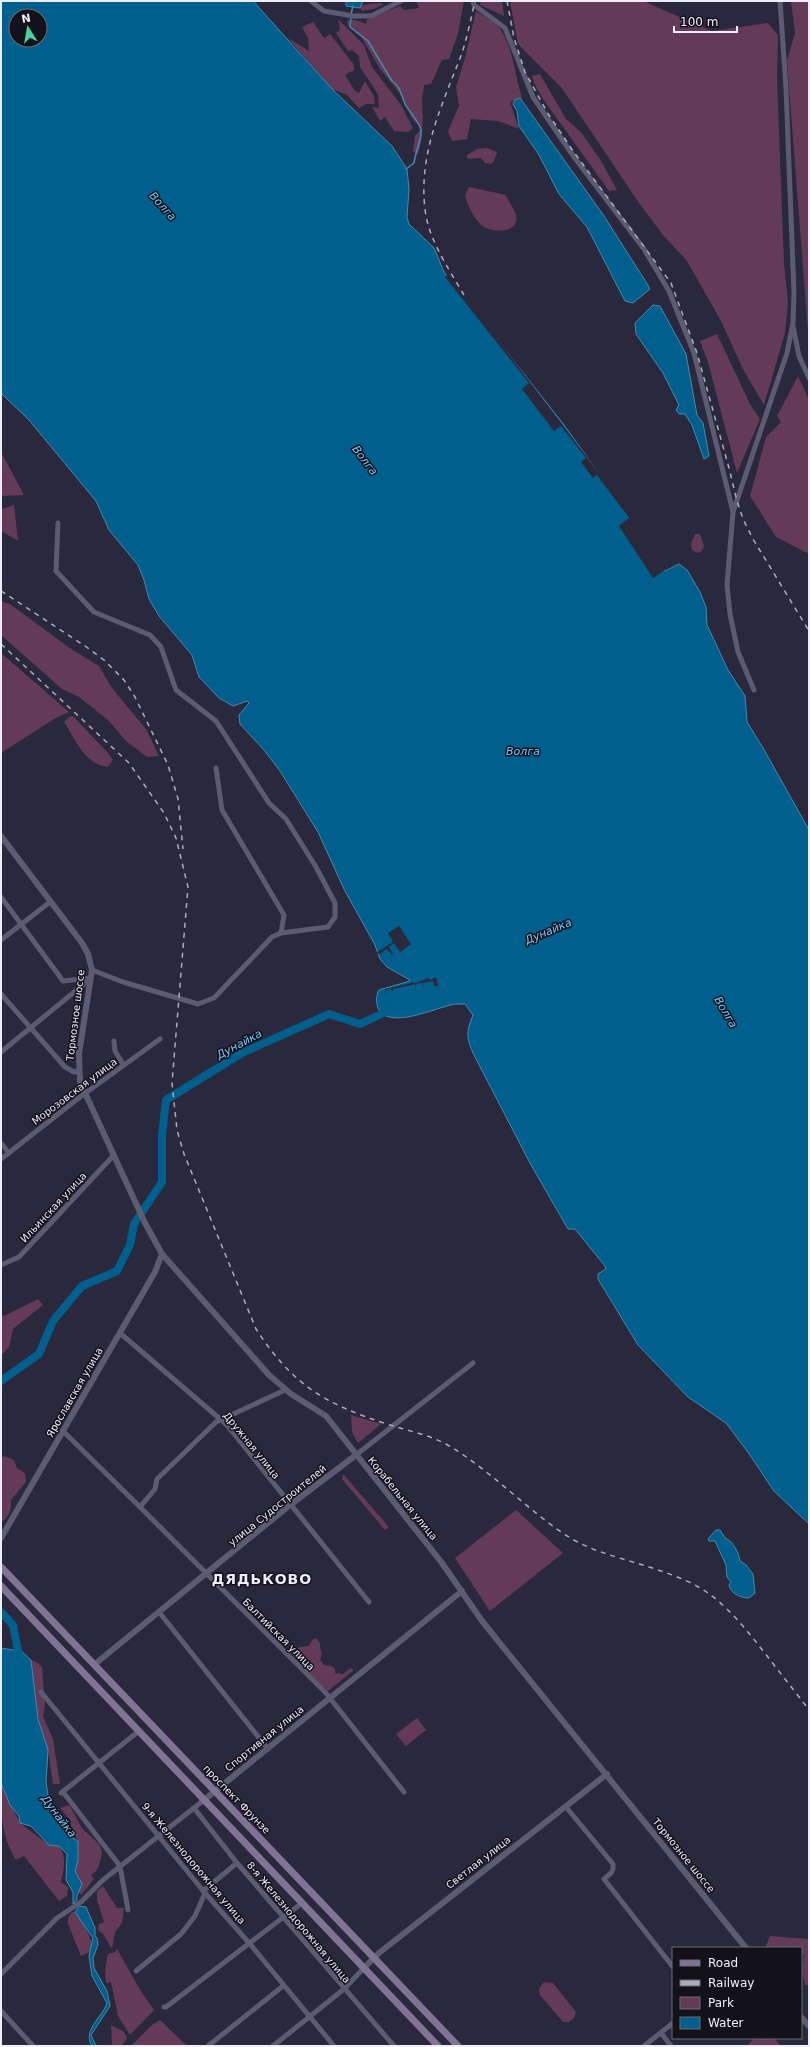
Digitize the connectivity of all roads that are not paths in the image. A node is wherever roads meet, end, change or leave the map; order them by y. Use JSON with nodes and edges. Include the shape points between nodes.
{"nodes":[{"id":1,"x":311,"y":1,"type":"edge"},
{"id":2,"x":401,"y":1,"type":"edge"},
{"id":3,"x":473,"y":1,"type":"edge"},
{"id":4,"x":780,"y":1,"type":"edge"},
{"id":5,"x":793,"y":323,"type":"junction"},
{"id":6,"x":809,"y":378,"type":"edge"},
{"id":7,"x":733,"y":512,"type":"junction"},
{"id":8,"x":58,"y":523,"type":"dead end"},
{"id":9,"x":754,"y":690,"type":"dead end"},
{"id":10,"x":216,"y":768,"type":"dead end"},
{"id":11,"x":1,"y":836,"type":"edge"},
{"id":12,"x":1,"y":896,"type":"edge"},
{"id":13,"x":50,"y":902,"type":"junction"},
{"id":14,"x":22,"y":925,"type":"junction"},
{"id":15,"x":281,"y":933,"type":"junction"},
{"id":16,"x":1,"y":940,"type":"edge"},
{"id":17,"x":92,"y":970,"type":"junction"},
{"id":18,"x":91,"y":978,"type":"junction"},
{"id":19,"x":1,"y":994,"type":"edge"},
{"id":20,"x":29,"y":1028,"type":"junction"},
{"id":21,"x":160,"y":1038,"type":"dead end"},
{"id":22,"x":114,"y":1040,"type":"dead end"},
{"id":23,"x":1,"y":1052,"type":"edge"},
{"id":24,"x":123,"y":1064,"type":"junction"},
{"id":25,"x":79,"y":1071,"type":"junction"},
{"id":26,"x":84,"y":1094,"type":"junction"},
{"id":27,"x":1,"y":1143,"type":"edge"},
{"id":28,"x":9,"y":1153,"type":"junction"},
{"id":29,"x":114,"y":1155,"type":"junction"},
{"id":30,"x":1,"y":1159,"type":"edge"},
{"id":31,"x":162,"y":1254,"type":"junction"},
{"id":32,"x":1,"y":1265,"type":"edge"},
{"id":33,"x":120,"y":1333,"type":"junction"},
{"id":34,"x":473,"y":1363,"type":"dead end"},
{"id":35,"x":285,"y":1390,"type":"junction"},
{"id":36,"x":221,"y":1419,"type":"junction"},
{"id":37,"x":63,"y":1431,"type":"junction"},
{"id":38,"x":356,"y":1454,"type":"junction"},
{"id":39,"x":290,"y":1505,"type":"junction"},
{"id":40,"x":140,"y":1506,"type":"junction"},
{"id":41,"x":1,"y":1538,"type":"edge"},
{"id":42,"x":1,"y":1567,"type":"edge"},
{"id":43,"x":206,"y":1574,"type":"junction"},
{"id":44,"x":1,"y":1586,"type":"edge"},
{"id":45,"x":462,"y":1591,"type":"junction"},
{"id":46,"x":369,"y":1602,"type":"dead end"},
{"id":47,"x":159,"y":1612,"type":"junction"},
{"id":48,"x":95,"y":1664,"type":"junction"},
{"id":49,"x":41,"y":1692,"type":"dead end"},
{"id":50,"x":329,"y":1698,"type":"junction"},
{"id":51,"x":139,"y":1731,"type":"junction"},
{"id":52,"x":268,"y":1749,"type":"junction"},
{"id":53,"x":99,"y":1761,"type":"junction"},
{"id":54,"x":607,"y":1774,"type":"junction"},
{"id":55,"x":215,"y":1791,"type":"junction"},
{"id":56,"x":404,"y":1792,"type":"dead end"},
{"id":57,"x":204,"y":1800,"type":"junction"},
{"id":58,"x":566,"y":1806,"type":"junction"},
{"id":59,"x":194,"y":1808,"type":"junction"},
{"id":60,"x":158,"y":1836,"type":"junction"},
{"id":61,"x":237,"y":1863,"type":"junction"},
{"id":62,"x":120,"y":1866,"type":"junction"},
{"id":63,"x":204,"y":1892,"type":"junction"},
{"id":64,"x":302,"y":1903,"type":"junction"},
{"id":65,"x":128,"y":1910,"type":"dead end"},
{"id":66,"x":284,"y":1917,"type":"junction"},
{"id":67,"x":250,"y":1944,"type":"junction"},
{"id":68,"x":745,"y":1947,"type":"edge"},
{"id":69,"x":374,"y":1959,"type":"junction"},
{"id":70,"x":672,"y":1966,"type":"edge"},
{"id":71,"x":364,"y":1968,"type":"junction"},
{"id":72,"x":136,"y":1971,"type":"dead end"},
{"id":73,"x":1,"y":1974,"type":"edge"},
{"id":74,"x":283,"y":1986,"type":"junction"},
{"id":75,"x":344,"y":1989,"type":"junction"},
{"id":76,"x":164,"y":2007,"type":"dead end"},
{"id":77,"x":1,"y":2011,"type":"edge"},
{"id":78,"x":310,"y":2017,"type":"junction"},
{"id":79,"x":802,"y":2018,"type":"edge"},
{"id":80,"x":672,"y":2024,"type":"edge"},
{"id":81,"x":809,"y":2026,"type":"edge"},
{"id":82,"x":661,"y":2033,"type":"junction"},
{"id":83,"x":33,"y":2046,"type":"edge"},
{"id":84,"x":208,"y":2046,"type":"edge"},
{"id":85,"x":273,"y":2046,"type":"edge"},
{"id":86,"x":334,"y":2046,"type":"edge"},
{"id":87,"x":394,"y":2046,"type":"edge"},
{"id":88,"x":438,"y":2046,"type":"edge"},
{"id":89,"x":458,"y":2046,"type":"edge"},
{"id":90,"x":644,"y":2046,"type":"edge"},
{"id":91,"x":671,"y":2046,"type":"edge"}],
"edges":[{"from":1,"to":2,"type":"street","via":[[324,11],[351,16],[371,16]]},
{"from":3,"to":7,"type":"street","via":[[474,5],[505,28],[533,97],[574,157],[644,250],[670,291],[694,353]]},
{"from":4,"to":5,"type":"street","via":[[794,285]]},
{"from":5,"to":6,"type":"street","via":[[799,356]]},
{"from":5,"to":7,"type":"street","via":[[787,353]]},
{"from":7,"to":9,"type":"street","via":[[727,585],[730,614],[738,652]]},
{"from":8,"to":15,"type":"street","via":[[56,571],[94,612],[150,635],[161,647],[176,690],[216,721],[269,803],[286,818],[316,866],[335,903],[334,916],[328,927]]},
{"from":10,"to":15,"type":"street","via":[[222,810],[284,915]]},
{"from":11,"to":13,"type":"street","name":"Тормозное шоссе"},
{"from":12,"to":14,"type":"street"},
{"from":13,"to":14,"type":"street"},
{"from":13,"to":17,"type":"street","name":"Тормозное шоссе","via":[[82,943]]},
{"from":14,"to":16,"type":"street"},
{"from":14,"to":18,"type":"street","via":[[63,981]]},
{"from":15,"to":17,"type":"street","via":[[272,937],[214,998],[198,1004]]},
{"from":17,"to":18,"type":"street","name":"Тормозное шоссе"},
{"from":18,"to":20,"type":"street"},
{"from":18,"to":25,"type":"street","name":"Тормозное шоссе","via":[[80,1043]]},
{"from":19,"to":20,"type":"street"},
{"from":20,"to":23,"type":"street"},
{"from":20,"to":25,"type":"street","via":[[65,1067],[74,1072]]},
{"from":21,"to":24,"type":"street","name":"Морозовская улица"},
{"from":22,"to":24,"type":"street","via":[[115,1051]]},
{"from":24,"to":26,"type":"street","name":"Морозовская улица"},
{"from":25,"to":26,"type":"street","name":"Тормозное шоссе"},
{"from":26,"to":28,"type":"street","name":"Морозовская улица"},
{"from":26,"to":29,"type":"street","name":"Тормозное шоссе"},
{"from":27,"to":28,"type":"street"},
{"from":28,"to":30,"type":"street","name":"Морозовская улица"},
{"from":29,"to":31,"type":"street","name":"Тормозное шоссе"},
{"from":29,"to":32,"type":"street","name":"Ильинская улица","via":[[19,1257]]},
{"from":31,"to":33,"type":"street","name":"Ярославская улица","via":[[155,1272]]},
{"from":31,"to":35,"type":"street","name":"Корабельная улица","via":[[251,1357]]},
{"from":33,"to":36,"type":"street","name":"Дружная улица"},
{"from":33,"to":37,"type":"street","name":"Ярославская улица"},
{"from":34,"to":38,"type":"street","name":"улица Судостроителей"},
{"from":35,"to":36,"type":"street"},
{"from":35,"to":38,"type":"street","name":"Корабельная улица","via":[[321,1412]]},
{"from":36,"to":39,"type":"street","name":"Дружная улица"},
{"from":36,"to":40,"type":"street","via":[[157,1480],[155,1489]]},
{"from":37,"to":40,"type":"street","name":"Балтийская улица"},
{"from":37,"to":41,"type":"street","name":"Ярославская улица"},
{"from":38,"to":39,"type":"street","name":"улица Судостроителей"},
{"from":38,"to":45,"type":"street","name":"Корабельная улица"},
{"from":39,"to":43,"type":"street","name":"улица Судостроителей"},
{"from":39,"to":46,"type":"street","name":"Дружная улица"},
{"from":40,"to":43,"type":"street","name":"Балтийская улица"},
{"from":42,"to":48,"type":"main road","name":"проспект Фрунзе"},
{"from":43,"to":47,"type":"street","name":"улица Судостроителей"},
{"from":43,"to":50,"type":"street","name":"Балтийская улица"},
{"from":44,"to":51,"type":"main road"},
{"from":45,"to":50,"type":"street","name":"Спортивная улица"},
{"from":45,"to":54,"type":"street","name":"Корабельная улица","via":[[482,1621]]},
{"from":47,"to":48,"type":"street","name":"улица Судостроителей"},
{"from":47,"to":52,"type":"street"},
{"from":48,"to":55,"type":"main road","name":"проспект Фрунзе"},
{"from":49,"to":53,"type":"street","name":"9-я Железнодорожная улица"},
{"from":50,"to":52,"type":"street","name":"Спортивная улица"},
{"from":50,"to":56,"type":"street","name":"Балтийская улица"},
{"from":51,"to":53,"type":"street"},
{"from":51,"to":57,"type":"main road"},
{"from":52,"to":55,"type":"street","name":"Спортивная улица"},
{"from":53,"to":60,"type":"street","name":"9-я Железнодорожная улица"},
{"from":53,"to":62,"type":"street","via":[[62,1793]]},
{"from":54,"to":58,"type":"street","name":"Светлая улица"},
{"from":54,"to":68,"type":"street","name":"Тормозное шоссе"},
{"from":55,"to":57,"type":"street","name":"Спортивная улица"},
{"from":55,"to":69,"type":"main road","name":"проспект Фрунзе"},
{"from":57,"to":59,"type":"street","name":"Спортивная улица"},
{"from":57,"to":64,"type":"main road"},
{"from":58,"to":69,"type":"street","name":"Светлая улица"},
{"from":58,"to":70,"type":"street","via":[[613,1864],[611,1873],[604,1879]]},
{"from":59,"to":60,"type":"street","name":"Спортивная улица"},
{"from":59,"to":61,"type":"street","name":"8-я Железнодорожная улица"},
{"from":60,"to":62,"type":"street","name":"Спортивная улица"},
{"from":60,"to":63,"type":"street","name":"9-я Железнодорожная улица"},
{"from":61,"to":63,"type":"street"},
{"from":61,"to":66,"type":"street","name":"8-я Железнодорожная улица"},
{"from":62,"to":65,"type":"street"},
{"from":62,"to":73,"type":"street","name":"Спортивная улица","via":[[81,1902],[57,1918]]},
{"from":63,"to":67,"type":"street","name":"9-я Железнодорожная улица"},
{"from":63,"to":72,"type":"street","via":[[195,1916],[181,1934]]},
{"from":64,"to":66,"type":"street"},
{"from":64,"to":71,"type":"main road"},
{"from":66,"to":67,"type":"street"},
{"from":66,"to":75,"type":"street","name":"8-я Железнодорожная улица"},
{"from":67,"to":74,"type":"street","name":"9-я Железнодорожная улица"},
{"from":67,"to":76,"type":"street"},
{"from":69,"to":71,"type":"street","name":"Светлая улица"},
{"from":69,"to":89,"type":"main road","name":"проспект Фрунзе"},
{"from":71,"to":75,"type":"street"},
{"from":71,"to":88,"type":"main road"},
{"from":74,"to":78,"type":"street","name":"9-я Железнодорожная улица"},
{"from":74,"to":84,"type":"street"},
{"from":75,"to":78,"type":"street"},
{"from":75,"to":87,"type":"street","name":"8-я Железнодорожная улица"},
{"from":77,"to":83,"type":"street"},
{"from":78,"to":85,"type":"street"},
{"from":78,"to":86,"type":"street","name":"9-я Железнодорожная улица"},
{"from":79,"to":81,"type":"street"},
{"from":80,"to":82,"type":"street"},
{"from":82,"to":90,"type":"street"},
{"from":82,"to":91,"type":"street"}]}
